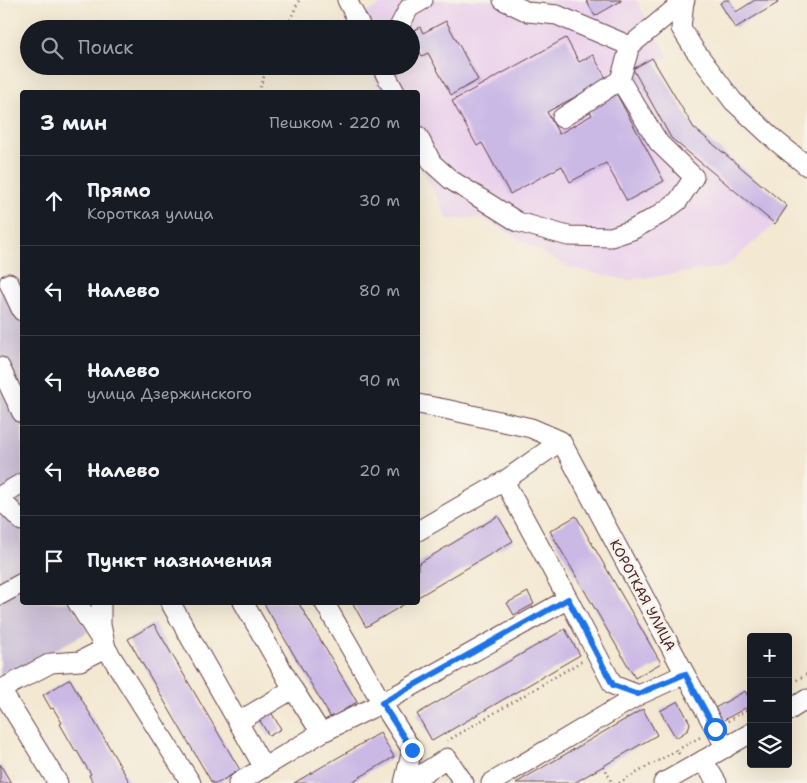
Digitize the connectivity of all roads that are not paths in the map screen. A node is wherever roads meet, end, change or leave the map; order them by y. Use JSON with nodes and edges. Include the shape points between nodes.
{"nodes":[{"id":1,"x":347,"y":0,"type":"edge"},
{"id":2,"x":423,"y":0,"type":"edge"},
{"id":3,"x":503,"y":0,"type":"edge"},
{"id":4,"x":685,"y":0,"type":"edge"},
{"id":5,"x":357,"y":20,"type":"edge"},
{"id":6,"x":403,"y":20,"type":"edge"},
{"id":7,"x":630,"y":46,"type":"junction"},
{"id":8,"x":386,"y":75,"type":"edge"},
{"id":9,"x":620,"y":80,"type":"junction"},
{"id":10,"x":394,"y":90,"type":"edge"},
{"id":11,"x":562,"y":118,"type":"dead end"},
{"id":12,"x":420,"y":140,"type":"edge"},
{"id":13,"x":807,"y":166,"type":"edge"},
{"id":14,"x":9,"y":283,"type":"dead end"},
{"id":15,"x":20,"y":307,"type":"edge"},
{"id":16,"x":0,"y":367,"type":"edge"},
{"id":17,"x":420,"y":404,"type":"edge"},
{"id":18,"x":20,"y":409,"type":"edge"},
{"id":19,"x":562,"y":441,"type":"junction"},
{"id":20,"x":504,"y":481,"type":"junction"},
{"id":21,"x":20,"y":484,"type":"edge"},
{"id":22,"x":0,"y":497,"type":"edge"},
{"id":23,"x":20,"y":519,"type":"edge"},
{"id":24,"x":420,"y":530,"type":"edge"},
{"id":25,"x":20,"y":584,"type":"edge"},
{"id":26,"x":0,"y":595,"type":"edge"},
{"id":27,"x":568,"y":599,"type":"junction"},
{"id":28,"x":79,"y":605,"type":"edge"},
{"id":29,"x":101,"y":605,"type":"edge"},
{"id":30,"x":173,"y":605,"type":"edge"},
{"id":31,"x":245,"y":605,"type":"edge"},
{"id":32,"x":326,"y":605,"type":"edge"},
{"id":33,"x":106,"y":648,"type":"junction"},
{"id":34,"x":685,"y":674,"type":"junction"},
{"id":35,"x":292,"y":689,"type":"junction"},
{"id":36,"x":0,"y":690,"type":"edge"},
{"id":37,"x":638,"y":694,"type":"junction"},
{"id":38,"x":807,"y":700,"type":"edge"},
{"id":39,"x":382,"y":703,"type":"junction"},
{"id":40,"x":792,"y":709,"type":"edge"},
{"id":41,"x":238,"y":722,"type":"junction"},
{"id":42,"x":321,"y":733,"type":"junction"},
{"id":43,"x":747,"y":735,"type":"edge"},
{"id":44,"x":726,"y":748,"type":"junction"},
{"id":45,"x":703,"y":760,"type":"junction"},
{"id":46,"x":264,"y":768,"type":"junction"},
{"id":47,"x":58,"y":783,"type":"edge"},
{"id":48,"x":191,"y":783,"type":"edge"},
{"id":49,"x":238,"y":783,"type":"edge"},
{"id":50,"x":406,"y":783,"type":"edge"},
{"id":51,"x":464,"y":783,"type":"edge"},
{"id":52,"x":491,"y":783,"type":"edge"},
{"id":53,"x":663,"y":783,"type":"edge"},
{"id":54,"x":717,"y":783,"type":"edge"}],
"edges":[{"from":1,"to":5,"type":"street"},
{"from":2,"to":6,"type":"street","via":[[409,8]]},
{"from":3,"to":7,"type":"street","via":[[528,12],[557,15]]},
{"from":4,"to":7,"type":"street"},
{"from":4,"to":13,"type":"street","via":[[681,28],[694,49],[732,100]]},
{"from":7,"to":9,"type":"street"},
{"from":8,"to":10,"type":"street"},
{"from":9,"to":11,"type":"street"},
{"from":9,"to":12,"type":"street","via":[[660,142],[694,177],[678,201],[632,230],[611,237],[568,236],[518,222],[451,180],[432,163]]},
{"from":14,"to":15,"type":"street"},
{"from":16,"to":18,"type":"street"},
{"from":17,"to":19,"type":"street","via":[[531,428]]},
{"from":19,"to":20,"type":"street"},
{"from":19,"to":34,"type":"street","name":"КОРОТКАЯ УЛИЦА"},
{"from":20,"to":24,"type":"street"},
{"from":20,"to":27,"type":"street"},
{"from":21,"to":22,"type":"street"},
{"from":22,"to":23,"type":"street"},
{"from":25,"to":26,"type":"street"},
{"from":27,"to":37,"type":"street","via":[[613,685]]},
{"from":27,"to":39,"type":"street"},
{"from":28,"to":33,"type":"street"},
{"from":29,"to":33,"type":"street","via":[[100,625]]},
{"from":30,"to":41,"type":"street"},
{"from":31,"to":35,"type":"street"},
{"from":32,"to":39,"type":"street"},
{"from":33,"to":36,"type":"street","via":[[80,661],[51,663]]},
{"from":33,"to":48,"type":"street"},
{"from":34,"to":37,"type":"street"},
{"from":34,"to":44,"type":"street","name":"КОРОТКАЯ УЛИЦА"},
{"from":35,"to":41,"type":"street"},
{"from":35,"to":42,"type":"street"},
{"from":36,"to":47,"type":"street"},
{"from":37,"to":52,"type":"street"},
{"from":38,"to":40,"type":"street"},
{"from":39,"to":42,"type":"street"},
{"from":39,"to":50,"type":"street","via":[[412,750]]},
{"from":41,"to":46,"type":"street"},
{"from":42,"to":46,"type":"street"},
{"from":43,"to":44,"type":"street"},
{"from":44,"to":45,"type":"street"},
{"from":45,"to":53,"type":"street"},
{"from":45,"to":54,"type":"street"},
{"from":46,"to":49,"type":"street"},
{"from":50,"to":51,"type":"street","via":[[448,758]]}]}
